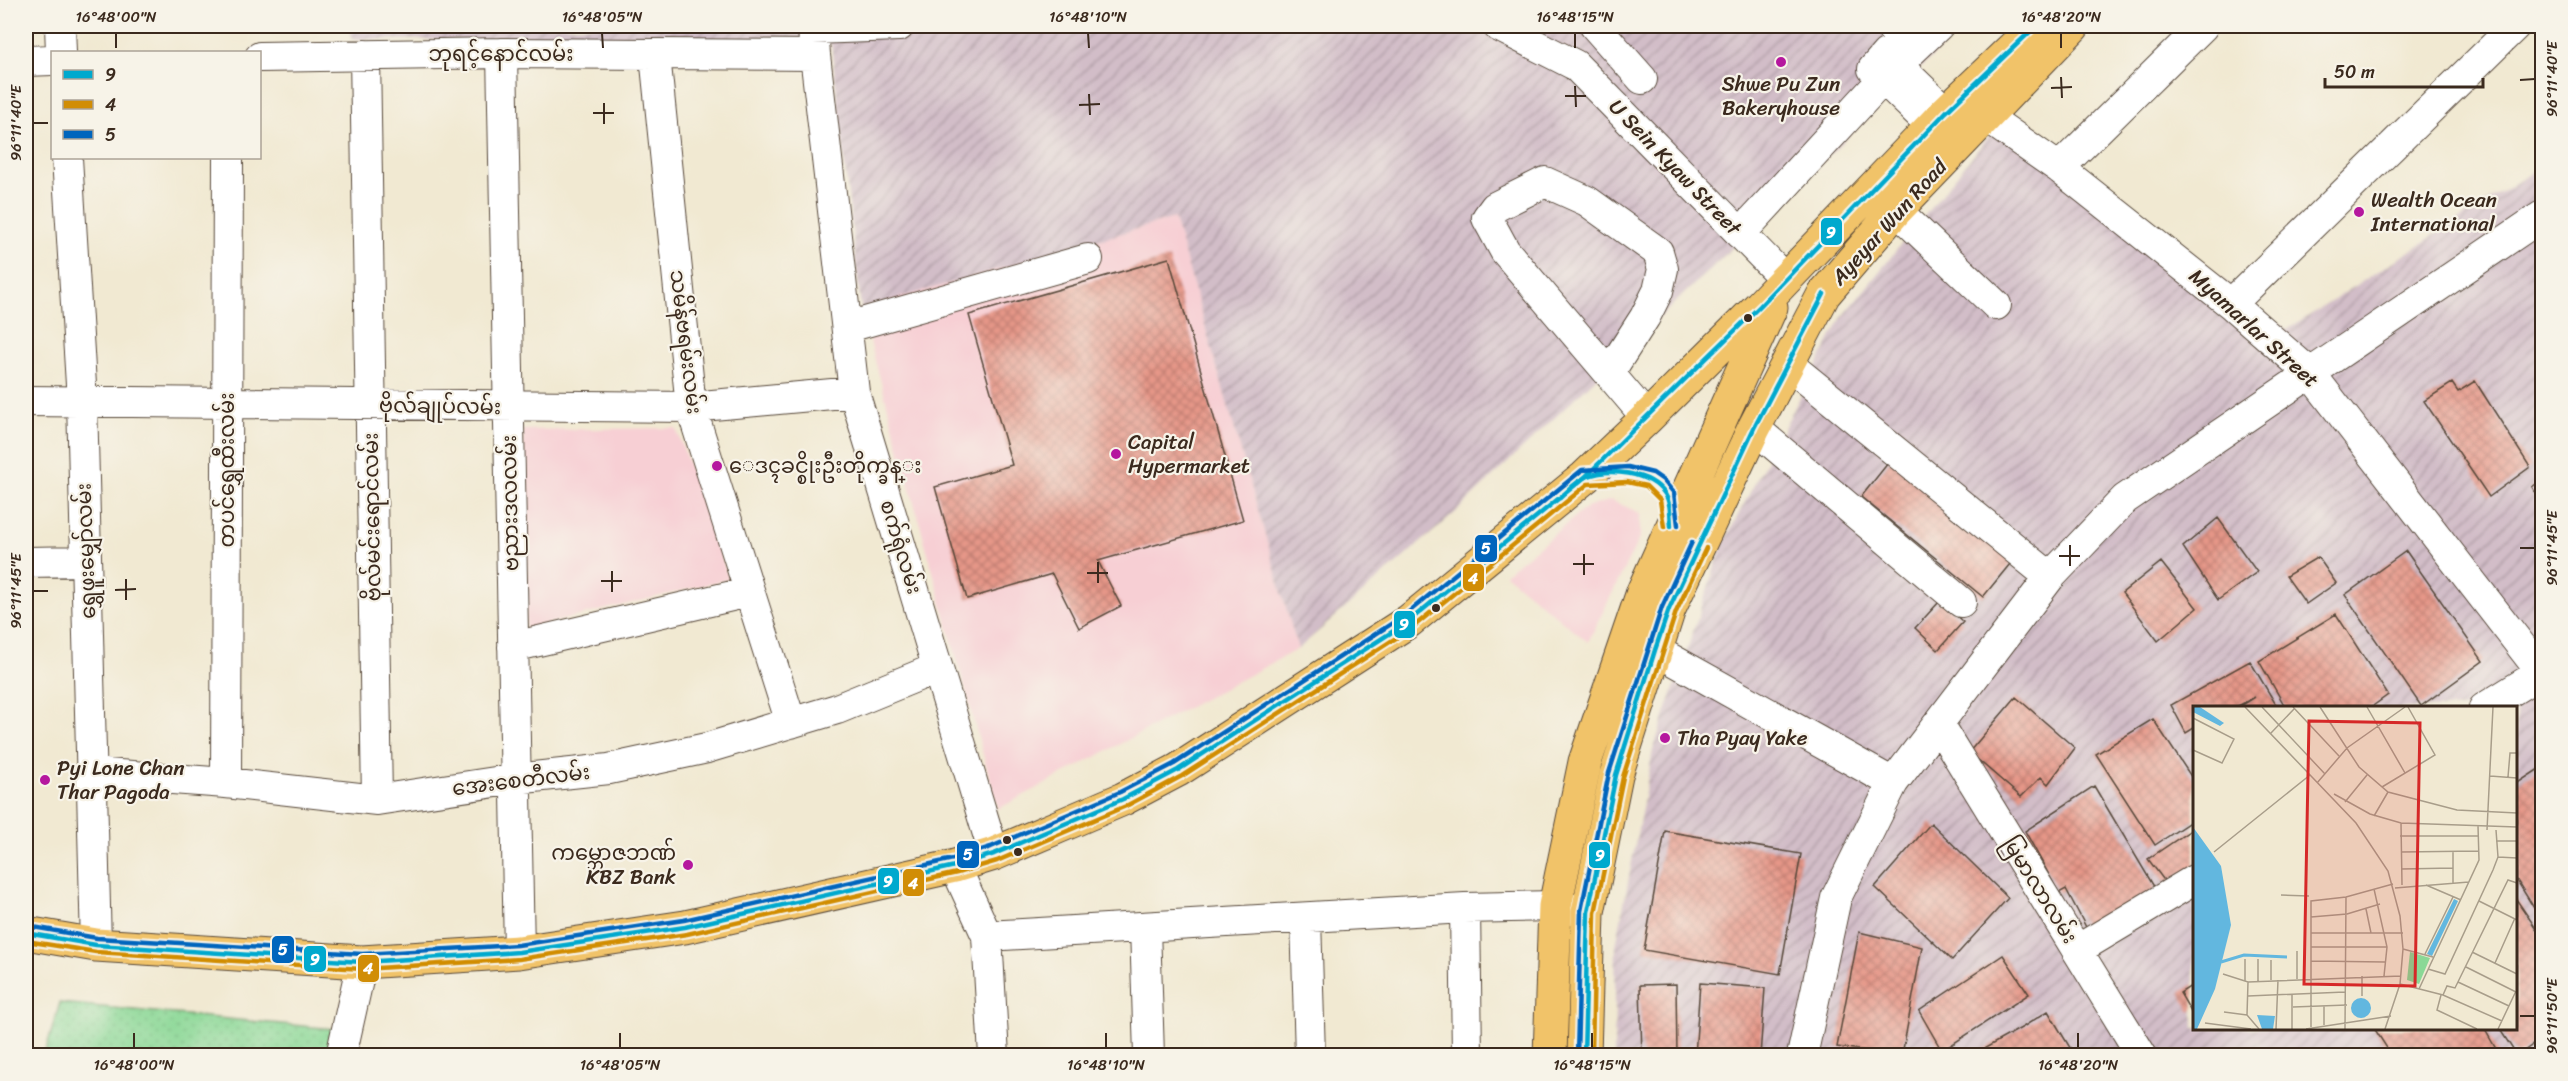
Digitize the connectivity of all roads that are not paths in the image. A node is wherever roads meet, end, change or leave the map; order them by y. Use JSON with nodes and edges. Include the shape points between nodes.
{"nodes":[{"id":1,"x":60,"y":26,"type":"edge"},
{"id":2,"x":860,"y":26,"type":"edge"},
{"id":3,"x":899,"y":26,"type":"edge"},
{"id":4,"x":1498,"y":26,"type":"edge"},
{"id":5,"x":1595,"y":26,"type":"edge"},
{"id":6,"x":1890,"y":26,"type":"edge"},
{"id":7,"x":1938,"y":26,"type":"edge"},
{"id":8,"x":2036,"y":26,"type":"edge"},
{"id":9,"x":2073,"y":26,"type":"edge"},
{"id":10,"x":2203,"y":26,"type":"edge"},
{"id":11,"x":2515,"y":26,"type":"edge"},
{"id":12,"x":813,"y":37,"type":"edge"},
{"id":13,"x":61,"y":51,"type":"edge"},
{"id":14,"x":502,"y":53,"type":"junction"},
{"id":15,"x":365,"y":55,"type":"junction"},
{"id":16,"x":655,"y":55,"type":"junction"},
{"id":17,"x":261,"y":57,"type":"edge"},
{"id":18,"x":51,"y":60,"type":"edge"},
{"id":19,"x":26,"y":61,"type":"edge"},
{"id":20,"x":1898,"y":64,"type":"junction"},
{"id":21,"x":1642,"y":79,"type":"dead end"},
{"id":22,"x":1957,"y":112,"type":"junction"},
{"id":23,"x":67,"y":159,"type":"edge"},
{"id":24,"x":228,"y":159,"type":"edge"},
{"id":25,"x":2059,"y":168,"type":"junction"},
{"id":26,"x":1896,"y":210,"type":"junction"},
{"id":27,"x":2542,"y":216,"type":"edge"},
{"id":28,"x":1740,"y":234,"type":"junction"},
{"id":29,"x":1088,"y":259,"type":"dead end"},
{"id":30,"x":1791,"y":273,"type":"junction"},
{"id":31,"x":1824,"y":294,"type":"junction"},
{"id":32,"x":2231,"y":304,"type":"junction"},
{"id":33,"x":1996,"y":305,"type":"dead end"},
{"id":34,"x":848,"y":327,"type":"junction"},
{"id":35,"x":1789,"y":365,"type":"junction"},
{"id":36,"x":1609,"y":373,"type":"junction"},
{"id":37,"x":2310,"y":374,"type":"junction"},
{"id":38,"x":854,"y":392,"type":"junction"},
{"id":39,"x":82,"y":400,"type":"junction"},
{"id":40,"x":26,"y":401,"type":"edge"},
{"id":41,"x":227,"y":403,"type":"junction"},
{"id":42,"x":370,"y":405,"type":"junction"},
{"id":43,"x":508,"y":407,"type":"junction"},
{"id":44,"x":692,"y":407,"type":"junction"},
{"id":45,"x":1647,"y":418,"type":"junction"},
{"id":46,"x":1754,"y":428,"type":"junction"},
{"id":47,"x":86,"y":561,"type":"junction"},
{"id":48,"x":26,"y":562,"type":"edge"},
{"id":49,"x":2050,"y":577,"type":"junction"},
{"id":50,"x":749,"y":592,"type":"junction"},
{"id":51,"x":1961,"y":602,"type":"dead end"},
{"id":52,"x":513,"y":646,"type":"junction"},
{"id":53,"x":1655,"y":650,"type":"junction"},
{"id":54,"x":937,"y":668,"type":"junction"},
{"id":55,"x":2542,"y":672,"type":"edge"},
{"id":56,"x":2487,"y":706,"type":"edge"},
{"id":57,"x":791,"y":723,"type":"junction"},
{"id":58,"x":1938,"y":724,"type":"junction"},
{"id":59,"x":92,"y":773,"type":"junction"},
{"id":60,"x":515,"y":779,"type":"junction"},
{"id":61,"x":225,"y":783,"type":"junction"},
{"id":62,"x":1893,"y":783,"type":"junction"},
{"id":63,"x":377,"y":800,"type":"junction"},
{"id":64,"x":994,"y":854,"type":"junction"},
{"id":65,"x":955,"y":866,"type":"junction"},
{"id":66,"x":2193,"y":881,"type":"edge"},
{"id":67,"x":1555,"y":906,"type":"junction"},
{"id":68,"x":1465,"y":908,"type":"junction"},
{"id":69,"x":1588,"y":912,"type":"junction"},
{"id":70,"x":1306,"y":918,"type":"junction"},
{"id":71,"x":1145,"y":927,"type":"junction"},
{"id":72,"x":26,"y":933,"type":"edge"},
{"id":73,"x":987,"y":936,"type":"junction"},
{"id":74,"x":96,"y":945,"type":"junction"},
{"id":75,"x":2077,"y":950,"type":"junction"},
{"id":76,"x":519,"y":952,"type":"junction"},
{"id":77,"x":362,"y":962,"type":"junction"},
{"id":78,"x":341,"y":1056,"type":"edge"},
{"id":79,"x":994,"y":1056,"type":"edge"},
{"id":80,"x":1149,"y":1056,"type":"edge"},
{"id":81,"x":1310,"y":1056,"type":"edge"},
{"id":82,"x":1467,"y":1056,"type":"edge"},
{"id":83,"x":1550,"y":1056,"type":"edge"},
{"id":84,"x":1584,"y":1056,"type":"edge"},
{"id":85,"x":1802,"y":1056,"type":"edge"},
{"id":86,"x":2142,"y":1056,"type":"edge"}],
"edges":[{"from":1,"to":13,"type":"street"},
{"from":2,"to":3,"type":"street"},
{"from":2,"to":12,"type":"street"},
{"from":4,"to":28,"type":"street","name":"U Sein Kyaw Street","via":[[1575,65]]},
{"from":5,"to":21,"type":"street"},
{"from":6,"to":20,"type":"street","name":"Myamarlar Street"},
{"from":7,"to":20,"type":"street"},
{"from":8,"to":22,"type":"main road","name":"Ayeyar Wun Road"},
{"from":9,"to":22,"type":"main road","name":"Ayeyar Wun Road"},
{"from":10,"to":25,"type":"street"},
{"from":11,"to":32,"type":"street"},
{"from":12,"to":16,"type":"street","name":"ဘုရင့်နောင်လမ်း"},
{"from":12,"to":34,"type":"street","name":"စက်ရုံလမ်း"},
{"from":14,"to":15,"type":"street","name":"ဘုရင့်နောင်လမ်း"},
{"from":14,"to":16,"type":"street","name":"ဘုရင့်နောင်လမ်း"},
{"from":14,"to":43,"type":"street","name":"ဗညားဒလလမ်း"},
{"from":15,"to":17,"type":"street","name":"ဘုရင့်နောင်လမ်း"},
{"from":15,"to":42,"type":"street","name":"ဗိုလ်မင်းရောင်လမ်း"},
{"from":16,"to":44,"type":"street","name":"သမိန်ဗရမ်းလမ်း"},
{"from":18,"to":19,"type":"street"},
{"from":20,"to":22,"type":"street","name":"Myamarlar Street"},
{"from":20,"to":28,"type":"street"},
{"from":22,"to":25,"type":"street","name":"Myamarlar Street"},
{"from":22,"to":26,"type":"main road","name":"Ayeyar Wun Road"},
{"from":22,"to":30,"type":"main road","name":"Ayeyar Wun Road"},
{"from":23,"to":39,"type":"street","name":"ရွှေဖူးမျှော်လမ်း"},
{"from":24,"to":41,"type":"street","name":"တပင်ရွှေထီးလမ်း"},
{"from":25,"to":32,"type":"street","name":"Myamarlar Street"},
{"from":26,"to":31,"type":"main road","name":"Ayeyar Wun Road"},
{"from":26,"to":33,"type":"street"},
{"from":27,"to":37,"type":"street"},
{"from":28,"to":30,"type":"street","name":"U Sein Kyaw Street"},
{"from":29,"to":34,"type":"street"},
{"from":30,"to":31,"type":"main road"},
{"from":30,"to":45,"type":"main road"},
{"from":30,"to":67,"type":"main road","name":"Ayeyar Wun Road","via":[[1756,336],[1636,611],[1585,762]]},
{"from":31,"to":35,"type":"main road","name":"Ayeyar Wun Road"},
{"from":32,"to":37,"type":"street","name":"Myamarlar Street"},
{"from":34,"to":38,"type":"street","name":"စက်ရုံလမ်း"},
{"from":35,"to":46,"type":"main road","name":"Ayeyar Wun Road"},
{"from":35,"to":49,"type":"street"},
{"from":36,"to":36,"type":"street","via":[[1505,251],[1487,218],[1495,207],[1545,182],[1587,201],[1658,252],[1663,269],[1658,291]]},
{"from":36,"to":45,"type":"street"},
{"from":37,"to":49,"type":"street","via":[[2125,499]]},
{"from":37,"to":55,"type":"street","name":"Myamarlar Street"},
{"from":38,"to":44,"type":"street","name":"ဗိုလ်ချုပ်လမ်း"},
{"from":38,"to":54,"type":"street","name":"စက်ရုံလမ်း"},
{"from":39,"to":40,"type":"street","name":"ဗိုလ်ချုပ်လမ်း"},
{"from":39,"to":41,"type":"street","name":"ဗိုလ်ချုပ်လမ်း"},
{"from":39,"to":47,"type":"street","name":"ရွှေဖူးမျှော်လမ်း"},
{"from":41,"to":42,"type":"street","name":"ဗိုလ်ချုပ်လမ်း"},
{"from":41,"to":61,"type":"street","name":"တပင်ရွှေထီးလမ်း"},
{"from":42,"to":43,"type":"street","name":"ဗိုလ်ချုပ်လမ်း"},
{"from":42,"to":63,"type":"street","name":"ဗိုလ်မင်းရောင်လမ်း"},
{"from":43,"to":44,"type":"street","name":"ဗိုလ်ချုပ်လမ်း"},
{"from":43,"to":52,"type":"street","name":"ဗညားဒလလမ်း"},
{"from":44,"to":50,"type":"street","name":"သမိန်ဗရမ်းလမ်း"},
{"from":45,"to":64,"type":"main road","via":[[1585,477],[1408,621],[1277,709],[1123,799]]},
{"from":46,"to":51,"type":"street"},
{"from":46,"to":53,"type":"main road","name":"Ayeyar Wun Road","via":[[1669,609]]},
{"from":47,"to":48,"type":"street"},
{"from":47,"to":59,"type":"street","name":"ရွှေဖူးမျှော်လမ်း"},
{"from":49,"to":58,"type":"street"},
{"from":50,"to":52,"type":"street"},
{"from":50,"to":57,"type":"street","name":"သမိန်ဗရမ်းလမ်း"},
{"from":52,"to":60,"type":"street","name":"ဗညားဒလလမ်း"},
{"from":53,"to":62,"type":"street"},
{"from":53,"to":69,"type":"main road","name":"Ayeyar Wun Road","via":[[1616,775]]},
{"from":54,"to":57,"type":"street","name":"အေးစေတီလမ်း","via":[[837,709]]},
{"from":54,"to":64,"type":"street","name":"စက်ရုံလမ်း"},
{"from":55,"to":56,"type":"street"},
{"from":57,"to":60,"type":"street","name":"အေးစေတီလမ်း","via":[[707,748],[609,769]]},
{"from":58,"to":62,"type":"street"},
{"from":58,"to":75,"type":"street","name":"မြမာလာလမ်း"},
{"from":59,"to":61,"type":"street","name":"အေးစေတီလမ်း"},
{"from":59,"to":74,"type":"street","name":"ရွှေဖူးမျှော်လမ်း"},
{"from":60,"to":63,"type":"street","name":"အေးစေတီလမ်း"},
{"from":60,"to":76,"type":"street","name":"ဗညားဒလလမ်း"},
{"from":61,"to":63,"type":"street","name":"အေးစေတီလမ်း"},
{"from":62,"to":85,"type":"street","via":[[1836,898]]},
{"from":64,"to":65,"type":"main road"},
{"from":65,"to":73,"type":"street"},
{"from":65,"to":76,"type":"main road","via":[[686,927]]},
{"from":66,"to":75,"type":"street"},
{"from":67,"to":68,"type":"street"},
{"from":67,"to":69,"type":"street"},
{"from":67,"to":83,"type":"main road","name":"Ayeyar Wun Road"},
{"from":68,"to":70,"type":"street"},
{"from":68,"to":82,"type":"street"},
{"from":69,"to":84,"type":"main road","name":"Ayeyar Wun Road"},
{"from":70,"to":71,"type":"street"},
{"from":70,"to":81,"type":"street"},
{"from":71,"to":73,"type":"street"},
{"from":71,"to":80,"type":"street"},
{"from":72,"to":74,"type":"main road"},
{"from":73,"to":79,"type":"street"},
{"from":74,"to":77,"type":"main road"},
{"from":75,"to":86,"type":"street","name":"မြမာလာလမ်း"},
{"from":76,"to":77,"type":"main road"},
{"from":77,"to":78,"type":"street"}]}
